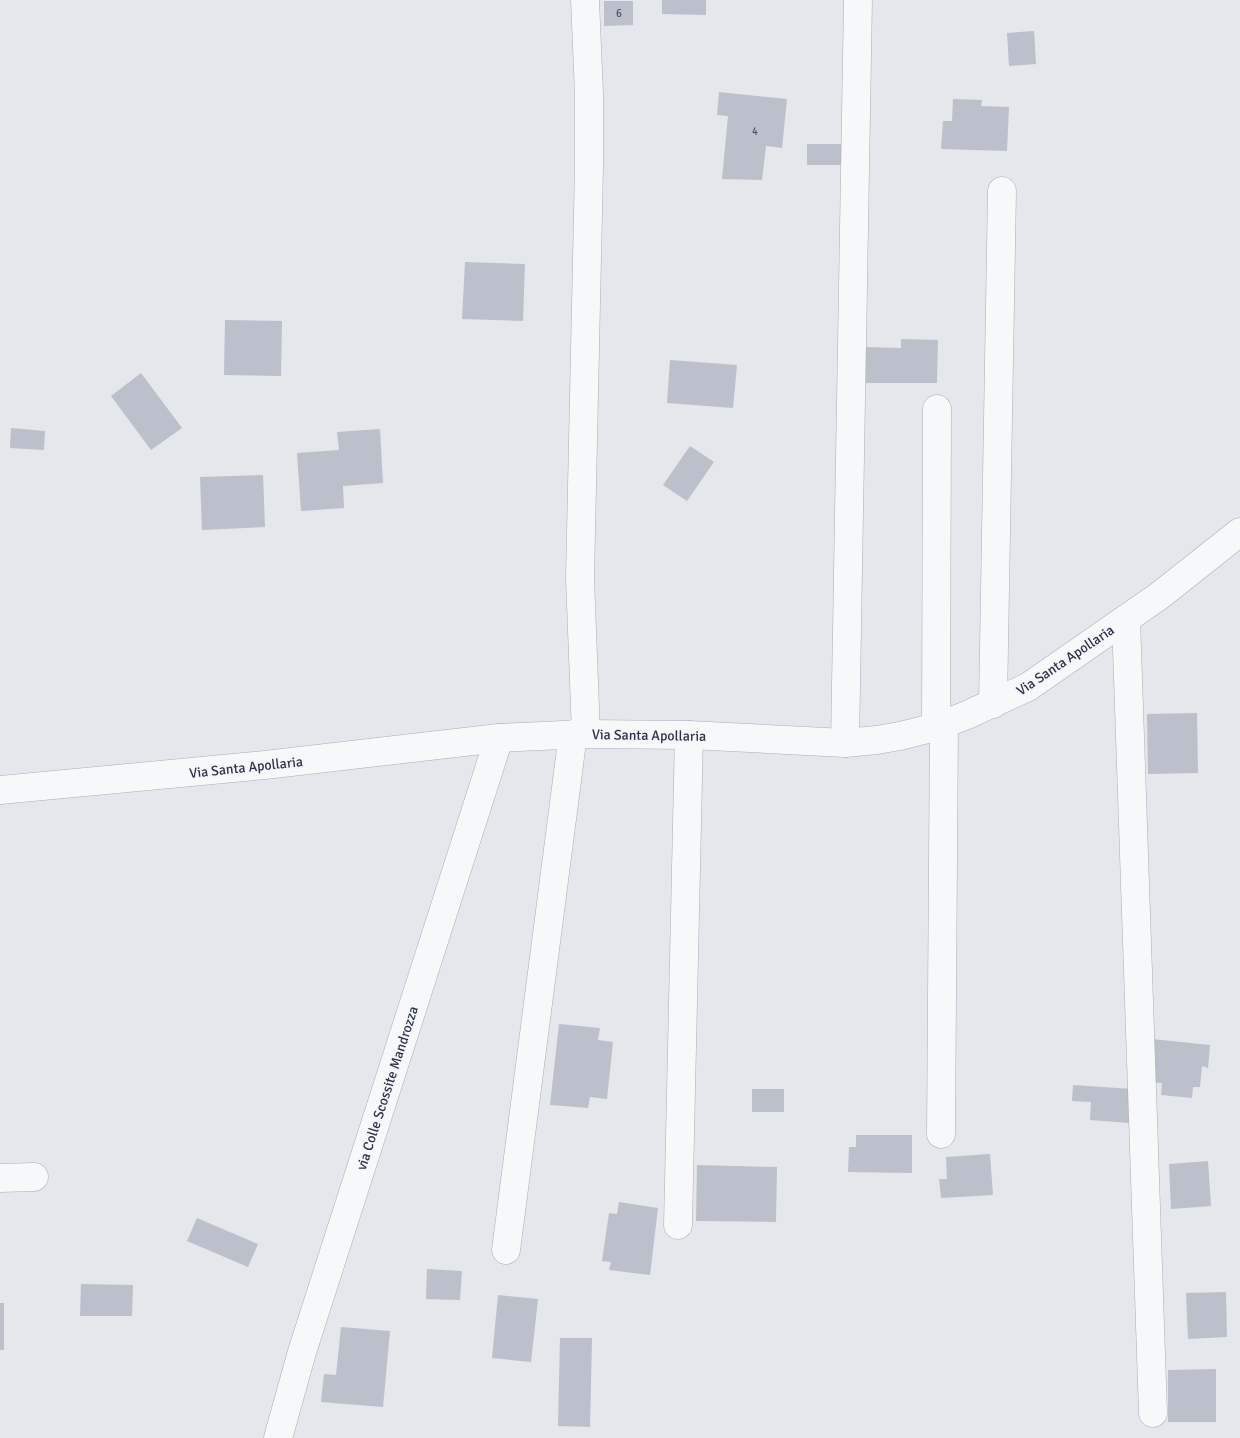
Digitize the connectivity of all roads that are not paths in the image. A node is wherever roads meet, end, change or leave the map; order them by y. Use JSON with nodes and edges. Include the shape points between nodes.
{"nodes":[{"id":1,"x":585,"y":0,"type":"edge"},
{"id":2,"x":858,"y":0,"type":"edge"},
{"id":3,"x":1002,"y":191,"type":"dead end"},
{"id":4,"x":937,"y":409,"type":"dead end"},
{"id":5,"x":1240,"y":532,"type":"edge"},
{"id":6,"x":1126,"y":619,"type":"junction"},
{"id":7,"x":993,"y":704,"type":"junction"},
{"id":8,"x":940,"y":725,"type":"junction"},
{"id":9,"x":580,"y":734,"type":"junction"},
{"id":10,"x":689,"y":735,"type":"junction"},
{"id":11,"x":499,"y":738,"type":"junction"},
{"id":12,"x":846,"y":743,"type":"junction"},
{"id":13,"x":0,"y":790,"type":"edge"},
{"id":14,"x":940,"y":1134,"type":"dead end"},
{"id":15,"x":34,"y":1177,"type":"dead end"},
{"id":16,"x":0,"y":1178,"type":"edge"},
{"id":17,"x":678,"y":1225,"type":"dead end"},
{"id":18,"x":506,"y":1250,"type":"dead end"},
{"id":19,"x":1153,"y":1413,"type":"dead end"},
{"id":20,"x":278,"y":1438,"type":"edge"}],
"edges":[{"from":1,"to":9,"type":"street","via":[[589,167]]},
{"from":2,"to":12,"type":"street"},
{"from":3,"to":7,"type":"street"},
{"from":4,"to":8,"type":"street"},
{"from":5,"to":6,"type":"street","name":"Via Santa Apollaria"},
{"from":6,"to":7,"type":"street","name":"Via Santa Apollaria","via":[[1036,682]]},
{"from":6,"to":19,"type":"street"},
{"from":7,"to":8,"type":"street","name":"Via Santa Apollaria"},
{"from":8,"to":12,"type":"street","name":"Via Santa Apollaria","via":[[900,736]]},
{"from":8,"to":14,"type":"street"},
{"from":9,"to":10,"type":"street","name":"Via Santa Apollaria"},
{"from":9,"to":11,"type":"street","name":"Via Santa Apollaria"},
{"from":9,"to":18,"type":"street"},
{"from":10,"to":12,"type":"street","name":"Via Santa Apollaria"},
{"from":10,"to":17,"type":"street"},
{"from":11,"to":13,"type":"street","name":"Via Santa Apollaria","via":[[265,765]]},
{"from":11,"to":20,"type":"street","name":"via Colle Scossite Mandrozza","via":[[302,1352]]},
{"from":15,"to":16,"type":"street"}]}
